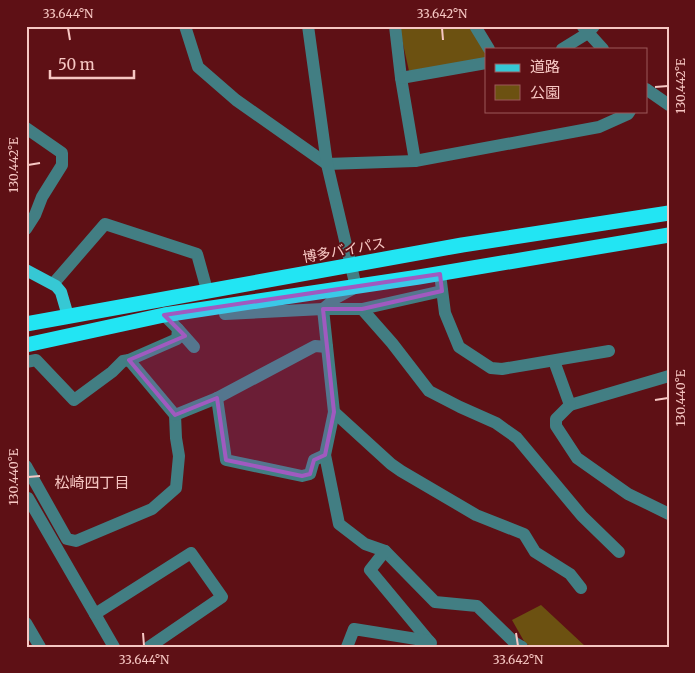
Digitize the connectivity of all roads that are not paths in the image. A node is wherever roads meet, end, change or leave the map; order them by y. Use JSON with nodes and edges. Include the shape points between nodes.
{"nodes":[{"id":1,"x":185,"y":26,"type":"edge"},
{"id":2,"x":308,"y":26,"type":"edge"},
{"id":3,"x":395,"y":26,"type":"edge"},
{"id":4,"x":475,"y":26,"type":"edge"},
{"id":5,"x":588,"y":28,"type":"edge"},
{"id":6,"x":488,"y":48,"type":"edge"},
{"id":7,"x":563,"y":48,"type":"edge"},
{"id":8,"x":602,"y":48,"type":"edge"},
{"id":9,"x":485,"y":63,"type":"edge"},
{"id":10,"x":402,"y":78,"type":"junction"},
{"id":11,"x":648,"y":91,"type":"edge"},
{"id":12,"x":669,"y":104,"type":"edge"},
{"id":13,"x":629,"y":112,"type":"edge"},
{"id":14,"x":26,"y":128,"type":"edge"},
{"id":15,"x":415,"y":161,"type":"junction"},
{"id":16,"x":327,"y":164,"type":"junction"},
{"id":17,"x":669,"y":212,"type":"edge"},
{"id":18,"x":26,"y":229,"type":"edge"},
{"id":19,"x":669,"y":235,"type":"edge"},
{"id":20,"x":351,"y":265,"type":"junction"},
{"id":21,"x":26,"y":270,"type":"edge"},
{"id":22,"x":440,"y":274,"type":"junction"},
{"id":23,"x":53,"y":284,"type":"junction"},
{"id":24,"x":356,"y":287,"type":"junction"},
{"id":25,"x":207,"y":290,"type":"junction"},
{"id":26,"x":442,"y":291,"type":"junction"},
{"id":27,"x":324,"y":308,"type":"junction"},
{"id":28,"x":362,"y":309,"type":"junction"},
{"id":29,"x":225,"y":314,"type":"dead end"},
{"id":30,"x":164,"y":315,"type":"junction"},
{"id":31,"x":68,"y":316,"type":"junction"},
{"id":32,"x":26,"y":324,"type":"edge"},
{"id":33,"x":178,"y":329,"type":"junction"},
{"id":34,"x":26,"y":345,"type":"edge"},
{"id":35,"x":194,"y":347,"type":"dead end"},
{"id":36,"x":327,"y":347,"type":"junction"},
{"id":37,"x":609,"y":351,"type":"dead end"},
{"id":38,"x":130,"y":360,"type":"junction"},
{"id":39,"x":554,"y":361,"type":"junction"},
{"id":40,"x":26,"y":362,"type":"edge"},
{"id":41,"x":669,"y":376,"type":"edge"},
{"id":42,"x":217,"y":398,"type":"junction"},
{"id":43,"x":570,"y":405,"type":"junction"},
{"id":44,"x":334,"y":412,"type":"junction"},
{"id":45,"x":175,"y":414,"type":"junction"},
{"id":46,"x":325,"y":455,"type":"junction"},
{"id":47,"x":26,"y":466,"type":"edge"},
{"id":48,"x":26,"y":499,"type":"edge"},
{"id":49,"x":669,"y":514,"type":"edge"},
{"id":50,"x":385,"y":550,"type":"junction"},
{"id":51,"x":619,"y":552,"type":"dead end"},
{"id":52,"x":581,"y":588,"type":"dead end"},
{"id":53,"x":95,"y":614,"type":"junction"},
{"id":54,"x":27,"y":630,"type":"edge"},
{"id":55,"x":431,"y":644,"type":"edge"},
{"id":56,"x":150,"y":646,"type":"edge"},
{"id":57,"x":40,"y":647,"type":"edge"},
{"id":58,"x":114,"y":647,"type":"edge"},
{"id":59,"x":347,"y":647,"type":"edge"},
{"id":60,"x":522,"y":647,"type":"edge"}],
"edges":[{"from":1,"to":16,"type":"street","via":[[198,67],[236,100]]},
{"from":2,"to":16,"type":"street"},
{"from":3,"to":10,"type":"street"},
{"from":4,"to":6,"type":"street"},
{"from":5,"to":7,"type":"street"},
{"from":5,"to":8,"type":"street"},
{"from":9,"to":10,"type":"street"},
{"from":10,"to":15,"type":"street"},
{"from":11,"to":12,"type":"street"},
{"from":13,"to":15,"type":"street","via":[[599,127]]},
{"from":14,"to":18,"type":"street","via":[[62,154],[62,166]]},
{"from":15,"to":16,"type":"street"},
{"from":16,"to":20,"type":"street"},
{"from":17,"to":20,"type":"highway","name":"博多バイパス"},
{"from":19,"to":22,"type":"highway"},
{"from":20,"to":24,"type":"street"},
{"from":20,"to":25,"type":"highway","name":"博多バイパス"},
{"from":21,"to":23,"type":"main road"},
{"from":22,"to":24,"type":"highway"},
{"from":22,"to":26,"type":"street"},
{"from":23,"to":25,"type":"street","via":[[105,224],[197,254]]},
{"from":23,"to":31,"type":"main road","via":[[61,292]]},
{"from":24,"to":27,"type":"street"},
{"from":24,"to":30,"type":"highway"},
{"from":25,"to":31,"type":"highway","name":"博多バイパス"},
{"from":26,"to":28,"type":"street"},
{"from":26,"to":39,"type":"street","via":[[445,313],[459,347],[491,368]]},
{"from":27,"to":28,"type":"street"},
{"from":27,"to":29,"type":"street"},
{"from":27,"to":36,"type":"street"},
{"from":28,"to":51,"type":"street","via":[[429,391],[496,423],[517,438],[582,516]]},
{"from":30,"to":33,"type":"street"},
{"from":30,"to":34,"type":"highway"},
{"from":31,"to":32,"type":"highway","name":"博多バイパス"},
{"from":33,"to":35,"type":"street"},
{"from":33,"to":38,"type":"street","via":[[177,339]]},
{"from":36,"to":42,"type":"street","via":[[315,346]]},
{"from":36,"to":44,"type":"street"},
{"from":37,"to":39,"type":"street"},
{"from":38,"to":40,"type":"street","via":[[123,361],[74,400],[36,360]]},
{"from":38,"to":45,"type":"street"},
{"from":39,"to":43,"type":"street"},
{"from":41,"to":43,"type":"street"},
{"from":42,"to":45,"type":"street"},
{"from":42,"to":46,"type":"street","via":[[226,460],[302,476],[310,474],[314,460]]},
{"from":43,"to":49,"type":"street","via":[[556,419],[556,426],[577,458],[628,494]]},
{"from":44,"to":46,"type":"street"},
{"from":44,"to":52,"type":"street","via":[[401,471],[476,515],[524,534],[535,552],[570,574]]},
{"from":45,"to":47,"type":"street","via":[[179,456],[176,488],[152,509],[76,541],[67,539]]},
{"from":46,"to":50,"type":"street","via":[[339,524],[365,544]]},
{"from":48,"to":53,"type":"street"},
{"from":50,"to":55,"type":"street","via":[[370,570]]},
{"from":50,"to":60,"type":"street","via":[[435,602],[477,606]]},
{"from":53,"to":56,"type":"street","via":[[191,553],[222,597]]},
{"from":53,"to":58,"type":"street"},
{"from":54,"to":57,"type":"street"},
{"from":55,"to":59,"type":"street","via":[[354,629]]}]}
